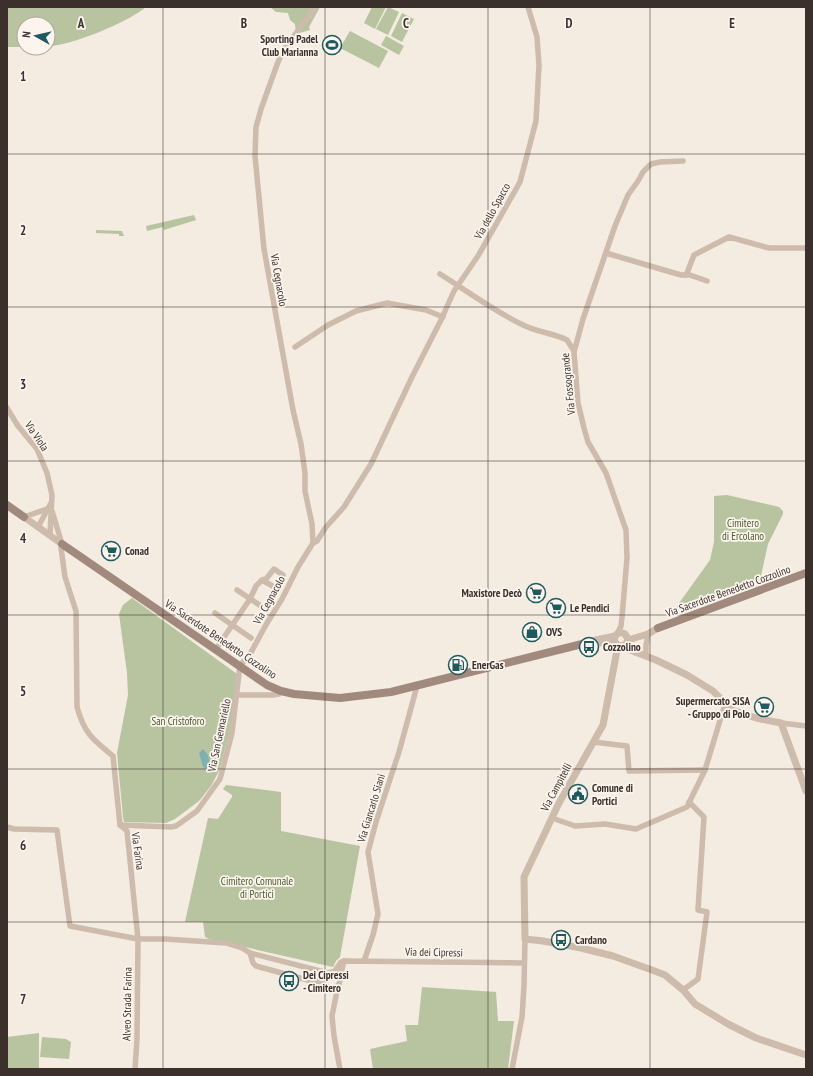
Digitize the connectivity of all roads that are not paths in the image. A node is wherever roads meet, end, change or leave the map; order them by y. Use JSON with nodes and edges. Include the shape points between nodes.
{"nodes":[{"id":1,"x":316,"y":7,"type":"edge"},
{"id":2,"x":528,"y":7,"type":"edge"},
{"id":3,"x":683,"y":160,"type":"dead end"},
{"id":4,"x":806,"y":248,"type":"edge"},
{"id":5,"x":606,"y":253,"type":"junction"},
{"id":6,"x":440,"y":274,"type":"dead end"},
{"id":7,"x":685,"y":275,"type":"junction"},
{"id":8,"x":706,"y":281,"type":"dead end"},
{"id":9,"x":459,"y":285,"type":"junction"},
{"id":10,"x":442,"y":317,"type":"junction"},
{"id":11,"x":295,"y":347,"type":"dead end"},
{"id":12,"x":574,"y":352,"type":"junction"},
{"id":13,"x":7,"y":408,"type":"edge"},
{"id":14,"x":7,"y":505,"type":"edge"},
{"id":15,"x":49,"y":510,"type":"junction"},
{"id":16,"x":24,"y":517,"type":"junction"},
{"id":17,"x":38,"y":527,"type":"junction"},
{"id":18,"x":50,"y":534,"type":"junction"},
{"id":19,"x":313,"y":543,"type":"junction"},
{"id":20,"x":62,"y":544,"type":"junction"},
{"id":21,"x":806,"y":573,"type":"edge"},
{"id":22,"x":262,"y":580,"type":"dead end"},
{"id":23,"x":237,"y":590,"type":"dead end"},
{"id":24,"x":250,"y":599,"type":"junction"},
{"id":25,"x":267,"y":610,"type":"dead end"},
{"id":26,"x":215,"y":613,"type":"dead end"},
{"id":27,"x":622,"y":617,"type":"junction"},
{"id":28,"x":232,"y":625,"type":"junction"},
{"id":29,"x":658,"y":628,"type":"junction"},
{"id":30,"x":648,"y":634,"type":"junction"},
{"id":31,"x":616,"y":635,"type":"junction"},
{"id":32,"x":251,"y":638,"type":"dead end"},
{"id":33,"x":590,"y":642,"type":"junction"},
{"id":34,"x":623,"y":642,"type":"junction"},
{"id":35,"x":216,"y":649,"type":"junction"},
{"id":36,"x":643,"y":655,"type":"junction"},
{"id":37,"x":240,"y":665,"type":"junction"},
{"id":38,"x":417,"y":686,"type":"junction"},
{"id":39,"x":281,"y":691,"type":"junction"},
{"id":40,"x":238,"y":695,"type":"junction"},
{"id":41,"x":725,"y":704,"type":"junction"},
{"id":42,"x":781,"y":723,"type":"junction"},
{"id":43,"x":806,"y":726,"type":"edge"},
{"id":44,"x":593,"y":742,"type":"junction"},
{"id":45,"x":705,"y":770,"type":"junction"},
{"id":46,"x":805,"y":788,"type":"edge"},
{"id":47,"x":689,"y":802,"type":"junction"},
{"id":48,"x":552,"y":818,"type":"junction"},
{"id":49,"x":120,"y":824,"type":"junction"},
{"id":50,"x":7,"y":827,"type":"edge"},
{"id":51,"x":138,"y":939,"type":"junction"},
{"id":52,"x":525,"y":939,"type":"junction"},
{"id":53,"x":250,"y":953,"type":"junction"},
{"id":54,"x":344,"y":961,"type":"junction"},
{"id":55,"x":364,"y":961,"type":"junction"},
{"id":56,"x":524,"y":963,"type":"junction"},
{"id":57,"x":331,"y":973,"type":"junction"},
{"id":58,"x":340,"y":977,"type":"junction"},
{"id":59,"x":324,"y":982,"type":"junction"},
{"id":60,"x":338,"y":986,"type":"junction"},
{"id":61,"x":329,"y":988,"type":"junction"},
{"id":62,"x":683,"y":990,"type":"junction"},
{"id":63,"x":334,"y":1004,"type":"junction"},
{"id":64,"x":806,"y":1055,"type":"edge"},
{"id":65,"x":135,"y":1069,"type":"edge"},
{"id":66,"x":340,"y":1069,"type":"edge"},
{"id":67,"x":512,"y":1069,"type":"edge"}],
"edges":[{"from":1,"to":19,"type":"street","name":"Via Cegnacolo","via":[[284,49],[278,62],[256,127],[255,156],[264,249],[293,410],[302,444],[305,491]]},
{"from":2,"to":9,"type":"street","name":"Via dello Spacco","via":[[537,37],[539,65],[536,121],[520,182]]},
{"from":3,"to":5,"type":"street","name":"Via Fossogrande","via":[[651,164],[643,172],[622,206]]},
{"from":4,"to":7,"type":"street","via":[[769,248],[730,237],[694,255]]},
{"from":5,"to":7,"type":"street"},
{"from":5,"to":12,"type":"street","name":"Via Fossogrande"},
{"from":6,"to":9,"type":"street"},
{"from":7,"to":8,"type":"street"},
{"from":9,"to":10,"type":"street","name":"Via Cegnacolo"},
{"from":9,"to":12,"type":"street","via":[[484,303],[523,325],[567,340]]},
{"from":10,"to":11,"type":"street","via":[[426,310],[387,303],[356,312],[328,325]]},
{"from":10,"to":19,"type":"street","name":"Via Cegnacolo","via":[[371,464],[344,507]]},
{"from":12,"to":27,"type":"street","name":"Via Fossogrande","via":[[578,403],[588,442],[606,473],[626,530],[627,558]]},
{"from":13,"to":15,"type":"street","name":"Via Viola","via":[[37,449],[47,473],[52,495]]},
{"from":14,"to":16,"type":"main road","name":"Via Sacerdote Benedetto Cozzolino"},
{"from":15,"to":16,"type":"street"},
{"from":15,"to":17,"type":"street","name":"Via Viola"},
{"from":15,"to":18,"type":"street","name":"Via Viola"},
{"from":15,"to":20,"type":"street"},
{"from":16,"to":17,"type":"street","name":"Via Sacerdote Benedetto Cozzolino"},
{"from":17,"to":18,"type":"street","name":"Via Sacerdote Benedetto Cozzolino"},
{"from":18,"to":20,"type":"street","name":"Via Sacerdote Benedetto Cozzolino"},
{"from":19,"to":37,"type":"street","name":"Via Cegnacolo","via":[[249,656]]},
{"from":20,"to":35,"type":"main road","name":"Via Sacerdote Benedetto Cozzolino"},
{"from":20,"to":49,"type":"street","name":"Via Farina","via":[[65,577],[76,611],[77,707],[80,719],[92,738],[113,756]]},
{"from":21,"to":29,"type":"main road","name":"Via Sacerdote Benedetto Cozzolino"},
{"from":22,"to":24,"type":"street"},
{"from":23,"to":24,"type":"street"},
{"from":24,"to":25,"type":"street"},
{"from":24,"to":28,"type":"street"},
{"from":26,"to":28,"type":"street"},
{"from":27,"to":31,"type":"street"},
{"from":27,"to":34,"type":"street"},
{"from":28,"to":32,"type":"street"},
{"from":28,"to":35,"type":"street"},
{"from":29,"to":30,"type":"street","name":"Via Sacerdote Benedetto Cozzolino"},
{"from":29,"to":34,"type":"street","name":"Via Sacerdote Benedetto Cozzolino"},
{"from":30,"to":34,"type":"street","name":"Via Sacerdote Benedetto Cozzolino"},
{"from":30,"to":36,"type":"street"},
{"from":31,"to":33,"type":"street","name":"Via Sacerdote Benedetto Cozzolino"},
{"from":31,"to":34,"type":"street","via":[[614,640]]},
{"from":31,"to":34,"type":"street","name":"Via Sacerdote Benedetto Cozzolino","via":[[621,632]]},
{"from":33,"to":34,"type":"street","name":"Via Sacerdote Benedetto Cozzolino"},
{"from":33,"to":38,"type":"main road","name":"Via Sacerdote Benedetto Cozzolino"},
{"from":34,"to":36,"type":"street"},
{"from":34,"to":44,"type":"street","name":"Via Campitelli","via":[[603,725]]},
{"from":35,"to":37,"type":"main road","name":"Via Sacerdote Benedetto Cozzolino"},
{"from":36,"to":41,"type":"street","via":[[687,675],[713,692]]},
{"from":37,"to":39,"type":"main road","name":"Via Sacerdote Benedetto Cozzolino","via":[[267,685]]},
{"from":37,"to":40,"type":"street","name":"Via San Gennariello"},
{"from":38,"to":39,"type":"main road","name":"Via Sacerdote Benedetto Cozzolino","via":[[340,698]]},
{"from":38,"to":55,"type":"street","name":"Via Giancarlo Siani","via":[[368,852],[378,914]]},
{"from":39,"to":40,"type":"street","name":"Via San Gennariello","via":[[273,695]]},
{"from":40,"to":49,"type":"street","name":"Via San Gennariello","via":[[232,733],[220,779],[197,811],[171,827]]},
{"from":41,"to":42,"type":"street","via":[[740,714]]},
{"from":41,"to":45,"type":"street"},
{"from":42,"to":43,"type":"street"},
{"from":42,"to":46,"type":"street"},
{"from":44,"to":45,"type":"street","via":[[627,746],[629,771]]},
{"from":44,"to":48,"type":"street","name":"Via Campitelli"},
{"from":45,"to":47,"type":"street"},
{"from":47,"to":48,"type":"street","via":[[687,807],[636,829],[605,824],[575,826]]},
{"from":47,"to":62,"type":"street","via":[[704,816],[698,910],[707,912],[698,979]]},
{"from":48,"to":52,"type":"street","name":"Via Campitelli","via":[[524,877]]},
{"from":49,"to":51,"type":"street","name":"Via Farina","via":[[127,831]]},
{"from":50,"to":51,"type":"street","via":[[58,830],[70,926]]},
{"from":51,"to":53,"type":"street","via":[[165,938],[226,943]]},
{"from":51,"to":65,"type":"street","name":"Alveo Strada Farina"},
{"from":52,"to":56,"type":"street"},
{"from":52,"to":62,"type":"street","via":[[559,943],[612,956],[665,975]]},
{"from":53,"to":57,"type":"street"},
{"from":53,"to":59,"type":"street","via":[[256,966],[311,981]]},
{"from":54,"to":55,"type":"street","name":"Via dei Cipressi"},
{"from":54,"to":57,"type":"street"},
{"from":54,"to":58,"type":"street"},
{"from":55,"to":56,"type":"street","name":"Via dei Cipressi"},
{"from":56,"to":67,"type":"street","via":[[522,1017]]},
{"from":57,"to":58,"type":"street"},
{"from":57,"to":59,"type":"street","via":[[325,977]]},
{"from":58,"to":60,"type":"street"},
{"from":59,"to":61,"type":"street"},
{"from":60,"to":61,"type":"street"},
{"from":60,"to":63,"type":"street"},
{"from":61,"to":63,"type":"street"},
{"from":62,"to":64,"type":"street","via":[[695,1004],[728,1024],[756,1038]]},
{"from":63,"to":66,"type":"street","via":[[332,1016]]}]}
